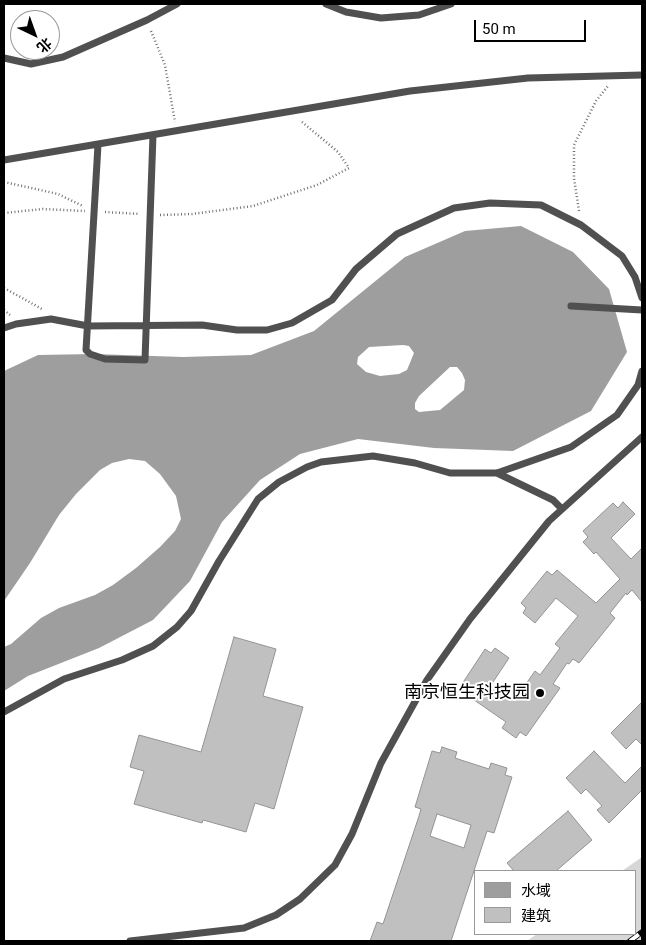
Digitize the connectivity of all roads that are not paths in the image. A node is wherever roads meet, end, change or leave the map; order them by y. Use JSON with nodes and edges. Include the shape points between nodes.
{"nodes":[{"id":1,"x":176,"y":4,"type":"edge"},
{"id":2,"x":326,"y":4,"type":"edge"},
{"id":3,"x":451,"y":4,"type":"edge"},
{"id":4,"x":4,"y":58,"type":"edge"},
{"id":5,"x":642,"y":75,"type":"edge"},
{"id":6,"x":153,"y":135,"type":"junction"},
{"id":7,"x":98,"y":145,"type":"junction"},
{"id":8,"x":4,"y":160,"type":"edge"},
{"id":9,"x":642,"y":298,"type":"edge"},
{"id":10,"x":571,"y":306,"type":"dead end"},
{"id":11,"x":642,"y":310,"type":"edge"},
{"id":12,"x":88,"y":326,"type":"junction"},
{"id":13,"x":146,"y":327,"type":"junction"},
{"id":14,"x":4,"y":328,"type":"edge"},
{"id":15,"x":642,"y":371,"type":"edge"},
{"id":16,"x":642,"y":437,"type":"edge"},
{"id":17,"x":498,"y":473,"type":"junction"},
{"id":18,"x":562,"y":509,"type":"junction"},
{"id":19,"x":4,"y":712,"type":"edge"},
{"id":20,"x":130,"y":941,"type":"edge"}],
"edges":[{"from":1,"to":4,"type":"lane","via":[[63,57],[30,64]]},
{"from":2,"to":3,"type":"lane","via":[[346,12],[381,18],[419,15]]},
{"from":5,"to":6,"type":"lane","via":[[528,78],[410,90]]},
{"from":6,"to":7,"type":"lane"},
{"from":6,"to":13,"type":"lane"},
{"from":7,"to":8,"type":"lane"},
{"from":7,"to":12,"type":"lane"},
{"from":9,"to":13,"type":"lane","via":[[636,277],[622,256],[581,225],[541,205],[490,202],[454,208],[397,234],[356,269],[332,300],[292,323],[267,330],[202,325]]},
{"from":10,"to":11,"type":"lane"},
{"from":12,"to":13,"type":"lane"},
{"from":12,"to":13,"type":"lane","via":[[86,350],[105,359],[120,360],[146,360]]},
{"from":12,"to":14,"type":"lane","via":[[51,319]]},
{"from":15,"to":17,"type":"lane","via":[[638,386],[617,415],[571,447]]},
{"from":16,"to":18,"type":"lane"},
{"from":17,"to":18,"type":"lane","via":[[553,500]]},
{"from":17,"to":19,"type":"lane","via":[[450,473],[415,462],[373,456],[321,462],[307,467],[258,499],[191,611],[177,627],[153,646],[64,679]]},
{"from":18,"to":20,"type":"lane","via":[[470,619],[427,680],[381,763],[352,834],[335,865],[300,899],[276,916],[244,928]]}]}
